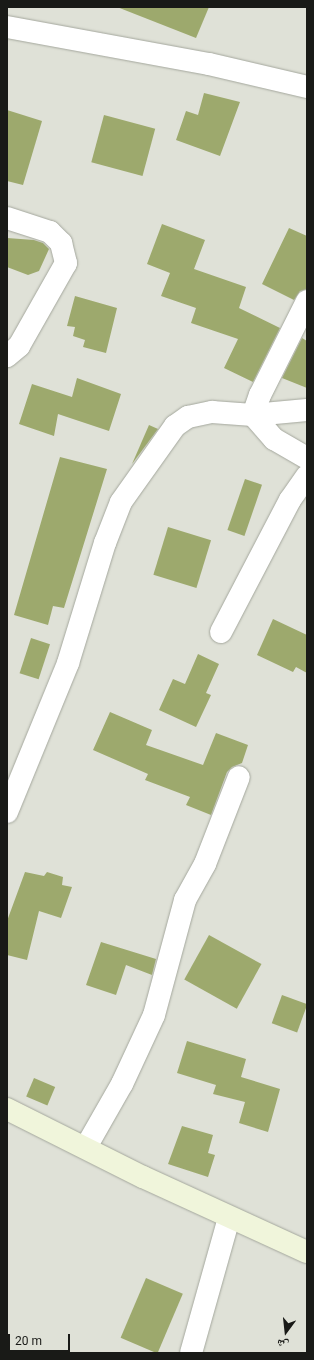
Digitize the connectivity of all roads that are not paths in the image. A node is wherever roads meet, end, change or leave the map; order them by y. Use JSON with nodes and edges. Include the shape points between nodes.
{"nodes":[{"id":1,"x":7,"y":27,"type":"edge"},
{"id":2,"x":307,"y":86,"type":"edge"},
{"id":3,"x":7,"y":218,"type":"edge"},
{"id":4,"x":307,"y":301,"type":"edge"},
{"id":5,"x":7,"y":356,"type":"edge"},
{"id":6,"x":307,"y":410,"type":"edge"},
{"id":7,"x":253,"y":415,"type":"junction"},
{"id":8,"x":307,"y":458,"type":"edge"},
{"id":9,"x":307,"y":476,"type":"edge"},
{"id":10,"x":221,"y":632,"type":"dead end"},
{"id":11,"x":239,"y":777,"type":"dead end"},
{"id":12,"x":7,"y":812,"type":"edge"},
{"id":13,"x":7,"y":1109,"type":"edge"},
{"id":14,"x":86,"y":1147,"type":"junction"},
{"id":15,"x":229,"y":1218,"type":"junction"},
{"id":16,"x":307,"y":1252,"type":"edge"},
{"id":17,"x":191,"y":1353,"type":"edge"}],
"edges":[{"from":1,"to":2,"type":"street","via":[[209,64]]},
{"from":3,"to":5,"type":"street","via":[[50,232],[61,243],[66,263],[19,346]]},
{"from":4,"to":7,"type":"street","via":[[260,395]]},
{"from":6,"to":7,"type":"street"},
{"from":7,"to":8,"type":"street","via":[[274,439]]},
{"from":7,"to":12,"type":"street","via":[[212,412],[188,417],[175,426],[121,502],[105,544],[68,663]]},
{"from":9,"to":10,"type":"street","via":[[290,500]]},
{"from":11,"to":14,"type":"street","via":[[205,864],[185,900],[154,1015],[122,1084]]},
{"from":13,"to":14,"type":"street"},
{"from":14,"to":15,"type":"street"},
{"from":15,"to":16,"type":"street"},
{"from":15,"to":17,"type":"street"}]}
